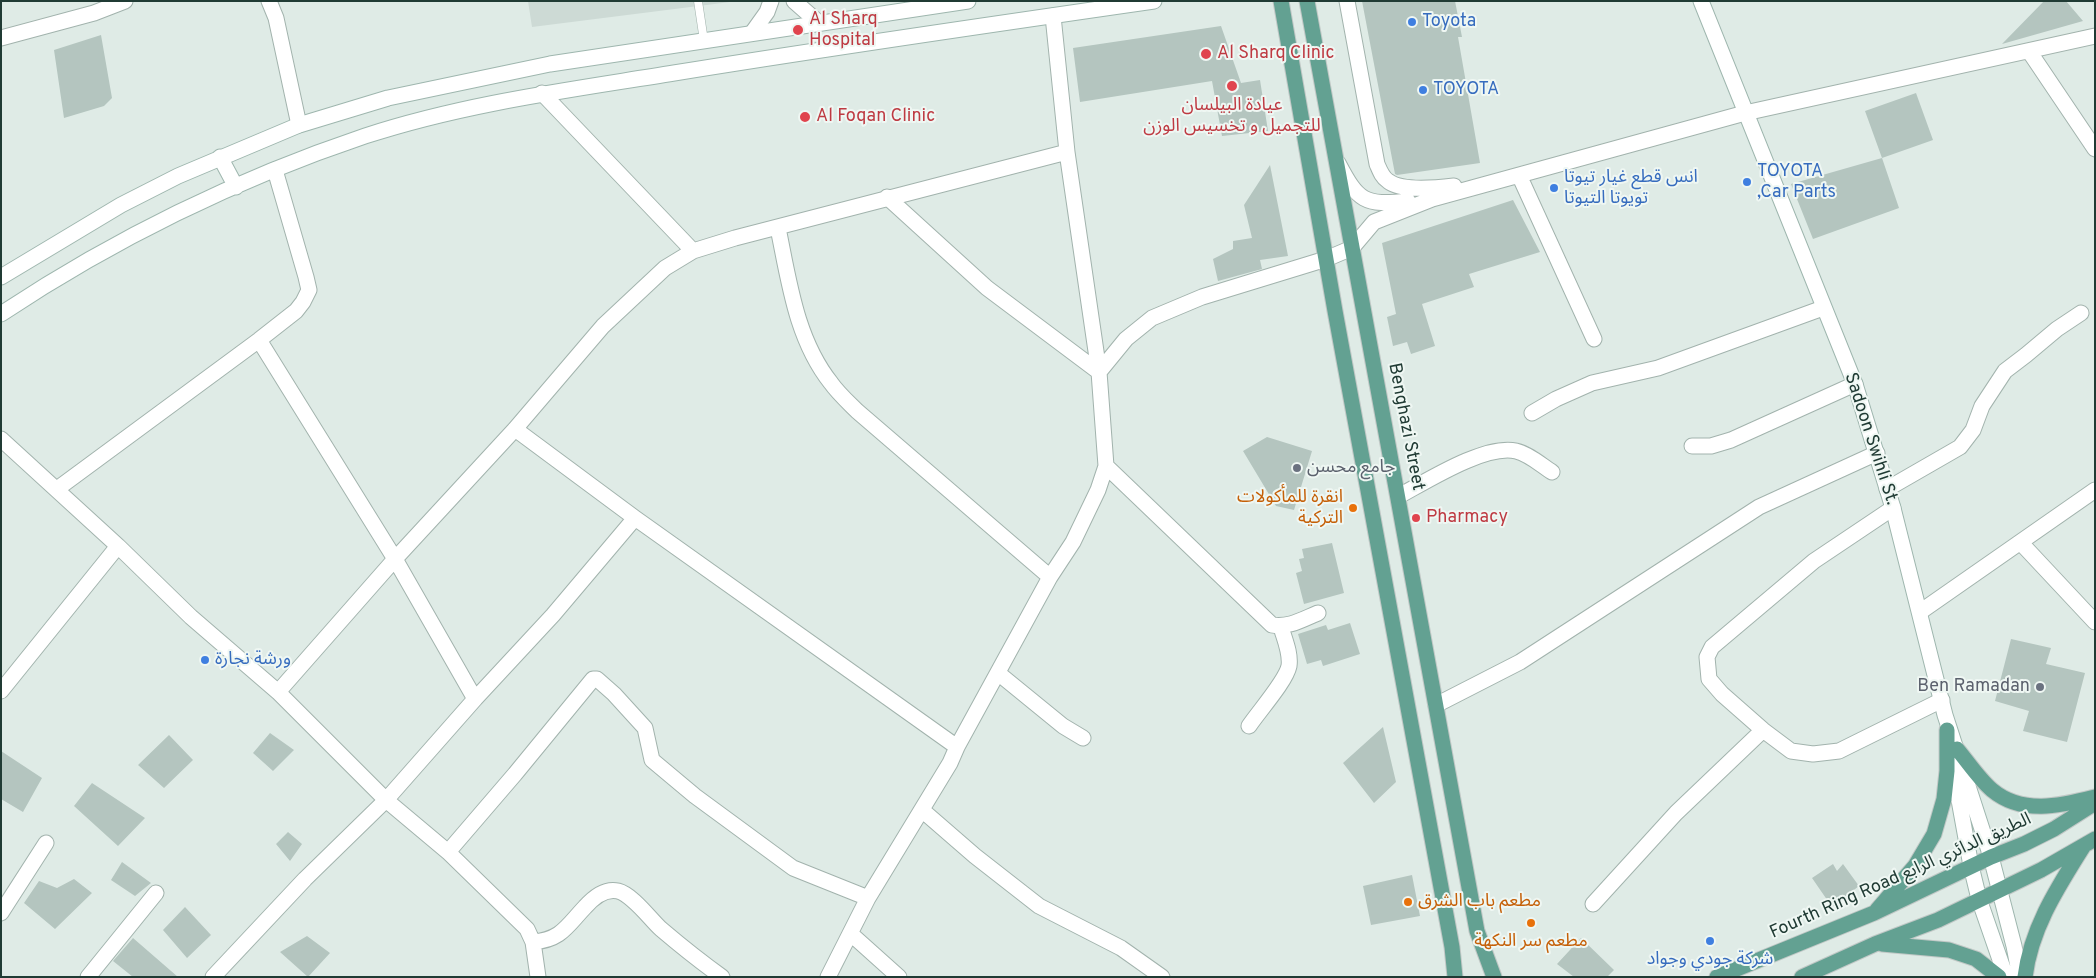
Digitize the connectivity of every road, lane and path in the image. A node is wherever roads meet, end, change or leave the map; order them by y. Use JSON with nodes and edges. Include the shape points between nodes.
{"nodes":[{"id":1,"x":125,"y":1,"type":"edge"},
{"id":2,"x":269,"y":1,"type":"edge"},
{"id":3,"x":698,"y":1,"type":"edge"},
{"id":4,"x":771,"y":1,"type":"edge"},
{"id":5,"x":794,"y":1,"type":"edge"},
{"id":6,"x":968,"y":1,"type":"edge"},
{"id":7,"x":1154,"y":1,"type":"edge"},
{"id":8,"x":1281,"y":1,"type":"edge"},
{"id":9,"x":1307,"y":1,"type":"edge"},
{"id":10,"x":1347,"y":1,"type":"edge"},
{"id":11,"x":1701,"y":1,"type":"edge"},
{"id":12,"x":1053,"y":16,"type":"junction"},
{"id":13,"x":819,"y":23,"type":"junction"},
{"id":14,"x":752,"y":33,"type":"junction"},
{"id":15,"x":2095,"y":36,"type":"edge"},
{"id":16,"x":1,"y":38,"type":"edge"},
{"id":17,"x":704,"y":41,"type":"junction"},
{"id":18,"x":2029,"y":51,"type":"junction"},
{"id":19,"x":542,"y":93,"type":"junction"},
{"id":20,"x":1745,"y":113,"type":"junction"},
{"id":21,"x":299,"y":125,"type":"junction"},
{"id":22,"x":2095,"y":149,"type":"edge"},
{"id":23,"x":1067,"y":152,"type":"junction"},
{"id":24,"x":220,"y":157,"type":"junction"},
{"id":25,"x":1336,"y":159,"type":"junction"},
{"id":26,"x":275,"y":170,"type":"junction"},
{"id":27,"x":1519,"y":175,"type":"junction"},
{"id":28,"x":1495,"y":183,"type":"junction"},
{"id":29,"x":236,"y":187,"type":"junction"},
{"id":30,"x":888,"y":198,"type":"junction"},
{"id":31,"x":1432,"y":199,"type":"junction"},
{"id":32,"x":778,"y":228,"type":"junction"},
{"id":33,"x":1352,"y":248,"type":"junction"},
{"id":34,"x":694,"y":251,"type":"junction"},
{"id":35,"x":1326,"y":259,"type":"junction"},
{"id":36,"x":1,"y":277,"type":"edge"},
{"id":37,"x":1824,"y":308,"type":"junction"},
{"id":38,"x":2081,"y":313,"type":"dead end"},
{"id":39,"x":1,"y":314,"type":"edge"},
{"id":40,"x":1594,"y":339,"type":"dead end"},
{"id":41,"x":259,"y":340,"type":"junction"},
{"id":42,"x":1099,"y":372,"type":"junction"},
{"id":43,"x":1855,"y":384,"type":"junction"},
{"id":44,"x":1532,"y":413,"type":"dead end"},
{"id":45,"x":515,"y":429,"type":"junction"},
{"id":46,"x":1,"y":439,"type":"edge"},
{"id":47,"x":1692,"y":446,"type":"dead end"},
{"id":48,"x":1876,"y":452,"type":"junction"},
{"id":49,"x":1106,"y":466,"type":"junction"},
{"id":50,"x":1552,"y":472,"type":"dead end"},
{"id":51,"x":1887,"y":489,"type":"junction"},
{"id":52,"x":57,"y":490,"type":"junction"},
{"id":53,"x":2095,"y":490,"type":"edge"},
{"id":54,"x":1399,"y":496,"type":"junction"},
{"id":55,"x":1893,"y":508,"type":"junction"},
{"id":56,"x":635,"y":518,"type":"junction"},
{"id":57,"x":2021,"y":543,"type":"junction"},
{"id":58,"x":118,"y":546,"type":"junction"},
{"id":59,"x":395,"y":559,"type":"junction"},
{"id":60,"x":1050,"y":577,"type":"junction"},
{"id":61,"x":1920,"y":612,"type":"junction"},
{"id":62,"x":1318,"y":613,"type":"dead end"},
{"id":63,"x":2095,"y":622,"type":"edge"},
{"id":64,"x":1281,"y":627,"type":"junction"},
{"id":65,"x":998,"y":673,"type":"junction"},
{"id":66,"x":1,"y":691,"type":"edge"},
{"id":67,"x":278,"y":692,"type":"junction"},
{"id":68,"x":474,"y":699,"type":"junction"},
{"id":69,"x":1942,"y":700,"type":"junction"},
{"id":70,"x":1436,"y":705,"type":"junction"},
{"id":71,"x":1946,"y":723,"type":"junction"},
{"id":72,"x":1249,"y":726,"type":"dead end"},
{"id":73,"x":1763,"y":730,"type":"junction"},
{"id":74,"x":1083,"y":738,"type":"dead end"},
{"id":75,"x":957,"y":747,"type":"junction"},
{"id":76,"x":1958,"y":749,"type":"junction"},
{"id":77,"x":2095,"y":797,"type":"edge"},
{"id":78,"x":386,"y":800,"type":"junction"},
{"id":79,"x":2095,"y":803,"type":"edge"},
{"id":80,"x":922,"y":810,"type":"junction"},
{"id":81,"x":46,"y":843,"type":"dead end"},
{"id":82,"x":2089,"y":843,"type":"edge"},
{"id":83,"x":448,"y":852,"type":"junction"},
{"id":84,"x":1991,"y":857,"type":"junction"},
{"id":85,"x":1971,"y":866,"type":"junction"},
{"id":86,"x":1999,"y":890,"type":"junction"},
{"id":87,"x":156,"y":893,"type":"dead end"},
{"id":88,"x":868,"y":898,"type":"junction"},
{"id":89,"x":1979,"y":899,"type":"junction"},
{"id":90,"x":1593,"y":904,"type":"dead end"},
{"id":91,"x":1,"y":913,"type":"edge"},
{"id":92,"x":1874,"y":913,"type":"junction"},
{"id":93,"x":851,"y":934,"type":"junction"},
{"id":94,"x":533,"y":942,"type":"junction"},
{"id":95,"x":1875,"y":944,"type":"junction"},
{"id":96,"x":88,"y":977,"type":"edge"},
{"id":97,"x":212,"y":977,"type":"edge"},
{"id":98,"x":538,"y":977,"type":"edge"},
{"id":99,"x":722,"y":977,"type":"edge"},
{"id":100,"x":828,"y":977,"type":"edge"},
{"id":101,"x":899,"y":977,"type":"edge"},
{"id":102,"x":1162,"y":977,"type":"edge"},
{"id":103,"x":1455,"y":977,"type":"edge"},
{"id":104,"x":1494,"y":977,"type":"edge"},
{"id":105,"x":1717,"y":977,"type":"edge"},
{"id":106,"x":1802,"y":977,"type":"edge"},
{"id":107,"x":1999,"y":977,"type":"edge"},
{"id":108,"x":2006,"y":977,"type":"edge"},
{"id":109,"x":2020,"y":977,"type":"edge"},
{"id":110,"x":2025,"y":977,"type":"edge"}],
"edges":[{"from":1,"to":16,"type":"street","via":[[94,13]]},
{"from":2,"to":21,"type":"street","via":[[276,18]]},
{"from":3,"to":17,"type":"lane"},
{"from":4,"to":14,"type":"street"},
{"from":5,"to":13,"type":"street"},
{"from":6,"to":13,"type":"street"},
{"from":7,"to":12,"type":"street"},
{"from":8,"to":35,"type":"main road"},
{"from":9,"to":25,"type":"main road","name":"Benghazi Street"},
{"from":10,"to":28,"type":"street","via":[[1377,164],[1386,180],[1392,184],[1417,187]]},
{"from":11,"to":20,"type":"street","name":"Sadoon Swihli St."},
{"from":12,"to":19,"type":"street"},
{"from":12,"to":23,"type":"street"},
{"from":13,"to":14,"type":"street"},
{"from":14,"to":17,"type":"street"},
{"from":15,"to":18,"type":"street"},
{"from":17,"to":21,"type":"street","via":[[462,81],[388,98]]},
{"from":18,"to":20,"type":"street"},
{"from":18,"to":22,"type":"street"},
{"from":19,"to":26,"type":"street","via":[[442,114],[367,136]]},
{"from":19,"to":34,"type":"street"},
{"from":20,"to":27,"type":"street"},
{"from":20,"to":37,"type":"street","name":"Sadoon Swihli St."},
{"from":21,"to":24,"type":"street"},
{"from":23,"to":30,"type":"street"},
{"from":23,"to":42,"type":"street"},
{"from":24,"to":29,"type":"street"},
{"from":24,"to":36,"type":"street","via":[[121,205]]},
{"from":25,"to":31,"type":"street","via":[[1350,186],[1370,202]]},
{"from":25,"to":33,"type":"main road","name":"Benghazi Street"},
{"from":26,"to":29,"type":"street"},
{"from":26,"to":41,"type":"street","via":[[309,290],[296,311]]},
{"from":27,"to":28,"type":"street"},
{"from":27,"to":40,"type":"street"},
{"from":28,"to":31,"type":"street"},
{"from":29,"to":39,"type":"street","via":[[174,214],[101,253]]},
{"from":30,"to":32,"type":"street"},
{"from":30,"to":42,"type":"street","via":[[987,288]]},
{"from":31,"to":33,"type":"street","via":[[1374,222]]},
{"from":32,"to":34,"type":"street"},
{"from":32,"to":60,"type":"street","via":[[805,339],[830,383],[857,411]]},
{"from":33,"to":35,"type":"street"},
{"from":33,"to":54,"type":"main road","name":"Benghazi Street"},
{"from":34,"to":45,"type":"street","via":[[665,268],[603,326]]},
{"from":35,"to":42,"type":"street","via":[[1202,297],[1152,318],[1126,339]]},
{"from":35,"to":103,"type":"main road"},
{"from":37,"to":43,"type":"street","name":"Sadoon Swihli St."},
{"from":37,"to":44,"type":"street","via":[[1658,368],[1592,383]]},
{"from":38,"to":51,"type":"street","via":[[2005,371],[1982,406],[1973,430],[1960,447]]},
{"from":41,"to":52,"type":"street"},
{"from":41,"to":59,"type":"street"},
{"from":42,"to":49,"type":"street"},
{"from":43,"to":47,"type":"street","via":[[1731,440],[1711,446]]},
{"from":43,"to":48,"type":"street","name":"Sadoon Swihli St."},
{"from":45,"to":56,"type":"street"},
{"from":45,"to":59,"type":"street"},
{"from":46,"to":52,"type":"street"},
{"from":48,"to":51,"type":"street","name":"Sadoon Swihli St."},
{"from":48,"to":70,"type":"street","via":[[1758,507],[1520,662]]},
{"from":49,"to":60,"type":"street","via":[[1073,542]]},
{"from":49,"to":64,"type":"street","via":[[1272,625]]},
{"from":50,"to":54,"type":"street","via":[[1528,456],[1502,450],[1462,463]]},
{"from":51,"to":55,"type":"street","name":"Sadoon Swihli St."},
{"from":52,"to":58,"type":"street"},
{"from":53,"to":57,"type":"street"},
{"from":54,"to":70,"type":"main road","name":"Benghazi Street"},
{"from":55,"to":61,"type":"street","name":"Sadoon Swihli St."},
{"from":55,"to":73,"type":"street","via":[[1814,561],[1712,647],[1707,657],[1709,679]]},
{"from":56,"to":68,"type":"street","via":[[554,614]]},
{"from":56,"to":75,"type":"street"},
{"from":57,"to":61,"type":"street"},
{"from":57,"to":63,"type":"street"},
{"from":58,"to":66,"type":"street"},
{"from":58,"to":67,"type":"street","via":[[191,617]]},
{"from":59,"to":67,"type":"street"},
{"from":59,"to":68,"type":"street"},
{"from":60,"to":65,"type":"street"},
{"from":61,"to":69,"type":"street","name":"Sadoon Swihli St."},
{"from":62,"to":64,"type":"street"},
{"from":64,"to":72,"type":"street","via":[[1289,665]]},
{"from":65,"to":74,"type":"street","via":[[1063,726]]},
{"from":65,"to":75,"type":"street"},
{"from":67,"to":78,"type":"street"},
{"from":68,"to":78,"type":"street"},
{"from":69,"to":71,"type":"street","name":"Sadoon Swihli St."},
{"from":69,"to":73,"type":"street","via":[[1839,751],[1813,754],[1791,751]]},
{"from":70,"to":104,"type":"main road","name":"Benghazi Street","via":[[1477,931]]},
{"from":71,"to":76,"type":"street","name":"Sadoon Swihli St."},
{"from":71,"to":85,"type":"street"},
{"from":71,"to":92,"type":"main road","via":[[1944,799],[1934,834],[1914,866]]},
{"from":73,"to":90,"type":"street","via":[[1676,813]]},
{"from":75,"to":80,"type":"street"},
{"from":76,"to":77,"type":"main road","via":[[1991,789],[2004,799],[2022,806],[2048,806]]},
{"from":76,"to":84,"type":"street","name":"Sadoon Swihli St."},
{"from":78,"to":83,"type":"street"},
{"from":78,"to":97,"type":"street"},
{"from":79,"to":84,"type":"main road","name":"Fourth Ring Road الطريق الدائري الرابع","via":[[2054,829]]},
{"from":80,"to":88,"type":"street"},
{"from":80,"to":102,"type":"street","via":[[1039,906],[1121,948]]},
{"from":81,"to":91,"type":"street"},
{"from":82,"to":86,"type":"main road"},
{"from":82,"to":110,"type":"main road","via":[[2055,890],[2033,944]]},
{"from":83,"to":88,"type":"street","via":[[593,679],[597,679],[645,728],[652,760],[695,796],[793,868]]},
{"from":83,"to":94,"type":"street","via":[[527,929]]},
{"from":84,"to":85,"type":"main road","name":"Fourth Ring Road الطريق الدائري الرابع"},
{"from":84,"to":86,"type":"street","name":"Sadoon Swihli St."},
{"from":85,"to":89,"type":"street"},
{"from":85,"to":92,"type":"main road","name":"Fourth Ring Road الطريق الدائري الرابع"},
{"from":86,"to":89,"type":"main road"},
{"from":86,"to":109,"type":"street","name":"Sadoon Swihli St."},
{"from":87,"to":96,"type":"street"},
{"from":88,"to":93,"type":"street"},
{"from":89,"to":95,"type":"main road","via":[[1938,920]]},
{"from":89,"to":108,"type":"street"},
{"from":92,"to":105,"type":"main road","name":"Fourth Ring Road الطريق الدائري الرابع"},
{"from":93,"to":100,"type":"street"},
{"from":93,"to":101,"type":"street"},
{"from":94,"to":98,"type":"street"},
{"from":94,"to":99,"type":"street","via":[[548,941],[604,892],[617,891],[626,894],[659,927]]},
{"from":95,"to":106,"type":"main road"},
{"from":95,"to":107,"type":"main road","via":[[1949,950],[1976,959]]}]}
